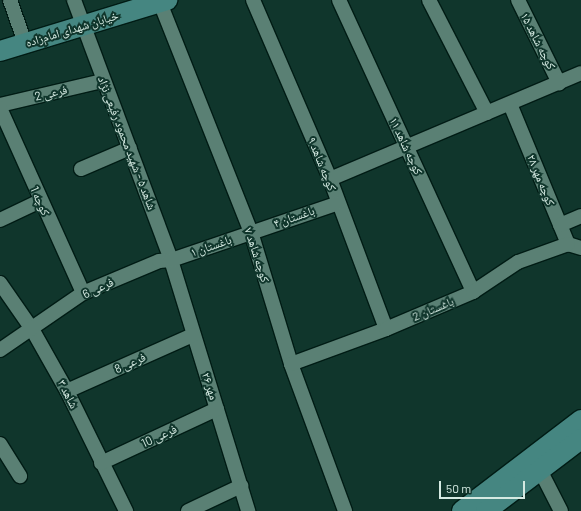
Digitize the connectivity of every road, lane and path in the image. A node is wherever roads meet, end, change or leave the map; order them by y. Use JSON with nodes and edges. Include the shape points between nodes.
{"nodes":[{"id":1,"x":10,"y":0,"type":"edge"},
{"id":2,"x":74,"y":0,"type":"edge"},
{"id":3,"x":253,"y":0,"type":"edge"},
{"id":4,"x":339,"y":0,"type":"edge"},
{"id":5,"x":429,"y":0,"type":"edge"},
{"id":6,"x":518,"y":0,"type":"edge"},
{"id":7,"x":162,"y":1,"type":"edge"},
{"id":8,"x":82,"y":26,"type":"junction"},
{"id":9,"x":25,"y":43,"type":"junction"},
{"id":10,"x":0,"y":51,"type":"edge"},
{"id":11,"x":581,"y":73,"type":"edge"},
{"id":12,"x":102,"y":81,"type":"junction"},
{"id":13,"x":559,"y":83,"type":"junction"},
{"id":14,"x":510,"y":104,"type":"junction"},
{"id":15,"x":0,"y":106,"type":"edge"},
{"id":16,"x":487,"y":113,"type":"junction"},
{"id":17,"x":407,"y":147,"type":"junction"},
{"id":18,"x":130,"y":148,"type":"junction"},
{"id":19,"x":81,"y":168,"type":"dead end"},
{"id":20,"x":330,"y":179,"type":"junction"},
{"id":21,"x":40,"y":201,"type":"junction"},
{"id":22,"x":338,"y":203,"type":"junction"},
{"id":23,"x":581,"y":216,"type":"edge"},
{"id":24,"x":0,"y":220,"type":"edge"},
{"id":25,"x":560,"y":225,"type":"junction"},
{"id":26,"x":251,"y":232,"type":"junction"},
{"id":27,"x":575,"y":246,"type":"edge"},
{"id":28,"x":171,"y":260,"type":"junction"},
{"id":29,"x":0,"y":283,"type":"edge"},
{"id":30,"x":473,"y":292,"type":"junction"},
{"id":31,"x":83,"y":293,"type":"junction"},
{"id":32,"x":32,"y":329,"type":"junction"},
{"id":33,"x":386,"y":329,"type":"junction"},
{"id":34,"x":193,"y":335,"type":"junction"},
{"id":35,"x":0,"y":350,"type":"edge"},
{"id":36,"x":292,"y":364,"type":"junction"},
{"id":37,"x":67,"y":391,"type":"junction"},
{"id":38,"x":217,"y":409,"type":"junction"},
{"id":39,"x":581,"y":420,"type":"edge"},
{"id":40,"x":581,"y":439,"type":"edge"},
{"id":41,"x":0,"y":444,"type":"edge"},
{"id":42,"x":101,"y":463,"type":"junction"},
{"id":43,"x":540,"y":470,"type":"junction"},
{"id":44,"x":20,"y":476,"type":"dead end"},
{"id":45,"x":241,"y":486,"type":"junction"},
{"id":46,"x":126,"y":511,"type":"edge"},
{"id":47,"x":188,"y":511,"type":"edge"},
{"id":48,"x":248,"y":511,"type":"edge"},
{"id":49,"x":345,"y":511,"type":"edge"},
{"id":50,"x":462,"y":511,"type":"edge"},
{"id":51,"x":486,"y":511,"type":"edge"},
{"id":52,"x":562,"y":511,"type":"edge"}],
"edges":[{"from":1,"to":9,"type":"street"},
{"from":2,"to":8,"type":"street","name":"شاهد ۵ - شهید محمود رفیعی نژاد"},
{"from":3,"to":20,"type":"street","name":"کوچه شاهد ۹"},
{"from":4,"to":17,"type":"street","name":"کوچه شاهد ۱۱"},
{"from":5,"to":16,"type":"street"},
{"from":6,"to":13,"type":"street","name":"کوچه شاهد ۱۵"},
{"from":7,"to":8,"type":"main road","name":"خیابان شهدای امام‌زاده"},
{"from":7,"to":26,"type":"street","name":"کوچه شاهد ۷"},
{"from":8,"to":9,"type":"main road","name":"خیابان شهدای امام‌زاده"},
{"from":8,"to":12,"type":"street","name":"شاهد ۵ - شهید محمود رفیعی نژاد"},
{"from":9,"to":10,"type":"main road","name":"خیابان شهدای امام‌زاده"},
{"from":11,"to":13,"type":"street"},
{"from":12,"to":15,"type":"street","name":"فرعی 2"},
{"from":12,"to":18,"type":"street","name":"شاهد ۵ - شهید محمود رفیعی نژاد"},
{"from":13,"to":14,"type":"street"},
{"from":14,"to":16,"type":"street"},
{"from":14,"to":25,"type":"street","name":"کوچه مهر ۲۸"},
{"from":15,"to":21,"type":"street","name":"کوچه 1"},
{"from":16,"to":17,"type":"street"},
{"from":17,"to":20,"type":"street"},
{"from":17,"to":30,"type":"street","name":"کوچه شاهد ۱۱"},
{"from":18,"to":19,"type":"street"},
{"from":18,"to":28,"type":"street","name":"شاهد ۵ - شهید محمود رفیعی نژاد"},
{"from":20,"to":22,"type":"street","name":"کوچه شاهد ۹"},
{"from":21,"to":24,"type":"street"},
{"from":21,"to":31,"type":"street","name":"کوچه 1"},
{"from":22,"to":26,"type":"street","name":"باغستان ۴"},
{"from":22,"to":33,"type":"street","name":"کوچه شاهد ۹"},
{"from":23,"to":25,"type":"street"},
{"from":25,"to":27,"type":"street","name":"کوچه مهر ۲۸"},
{"from":26,"to":28,"type":"street","name":"باغستان ۱"},
{"from":26,"to":36,"type":"street","name":"کوچه شاهد ۷"},
{"from":27,"to":30,"type":"street","name":"باغستان 2","via":[[518,262]]},
{"from":28,"to":31,"type":"street","name":"فرعی 6","via":[[159,261]]},
{"from":28,"to":34,"type":"street","name":"مهر ۲۶"},
{"from":29,"to":32,"type":"street","name":"شاهد ۳"},
{"from":30,"to":33,"type":"street","name":"باغستان 2"},
{"from":31,"to":32,"type":"street","name":"فرعی 6"},
{"from":32,"to":35,"type":"street","name":"فرعی 6"},
{"from":32,"to":37,"type":"street","name":"شاهد ۳"},
{"from":33,"to":36,"type":"street","name":"باغستان 2"},
{"from":34,"to":37,"type":"street","name":"فرعی 8"},
{"from":34,"to":38,"type":"street","name":"مهر ۲۶"},
{"from":36,"to":49,"type":"street","name":"کوچه شاهد ۷"},
{"from":37,"to":42,"type":"street","name":"شاهد ۳"},
{"from":38,"to":42,"type":"street","name":"فرعی 10"},
{"from":38,"to":45,"type":"street","name":"مهر ۲۶"},
{"from":39,"to":50,"type":"main road"},
{"from":40,"to":43,"type":"main road"},
{"from":41,"to":44,"type":"street"},
{"from":42,"to":46,"type":"street","name":"شاهد ۳"},
{"from":43,"to":51,"type":"main road"},
{"from":43,"to":52,"type":"street"},
{"from":45,"to":47,"type":"street"},
{"from":45,"to":48,"type":"street","name":"مهر ۲۶"}]}
